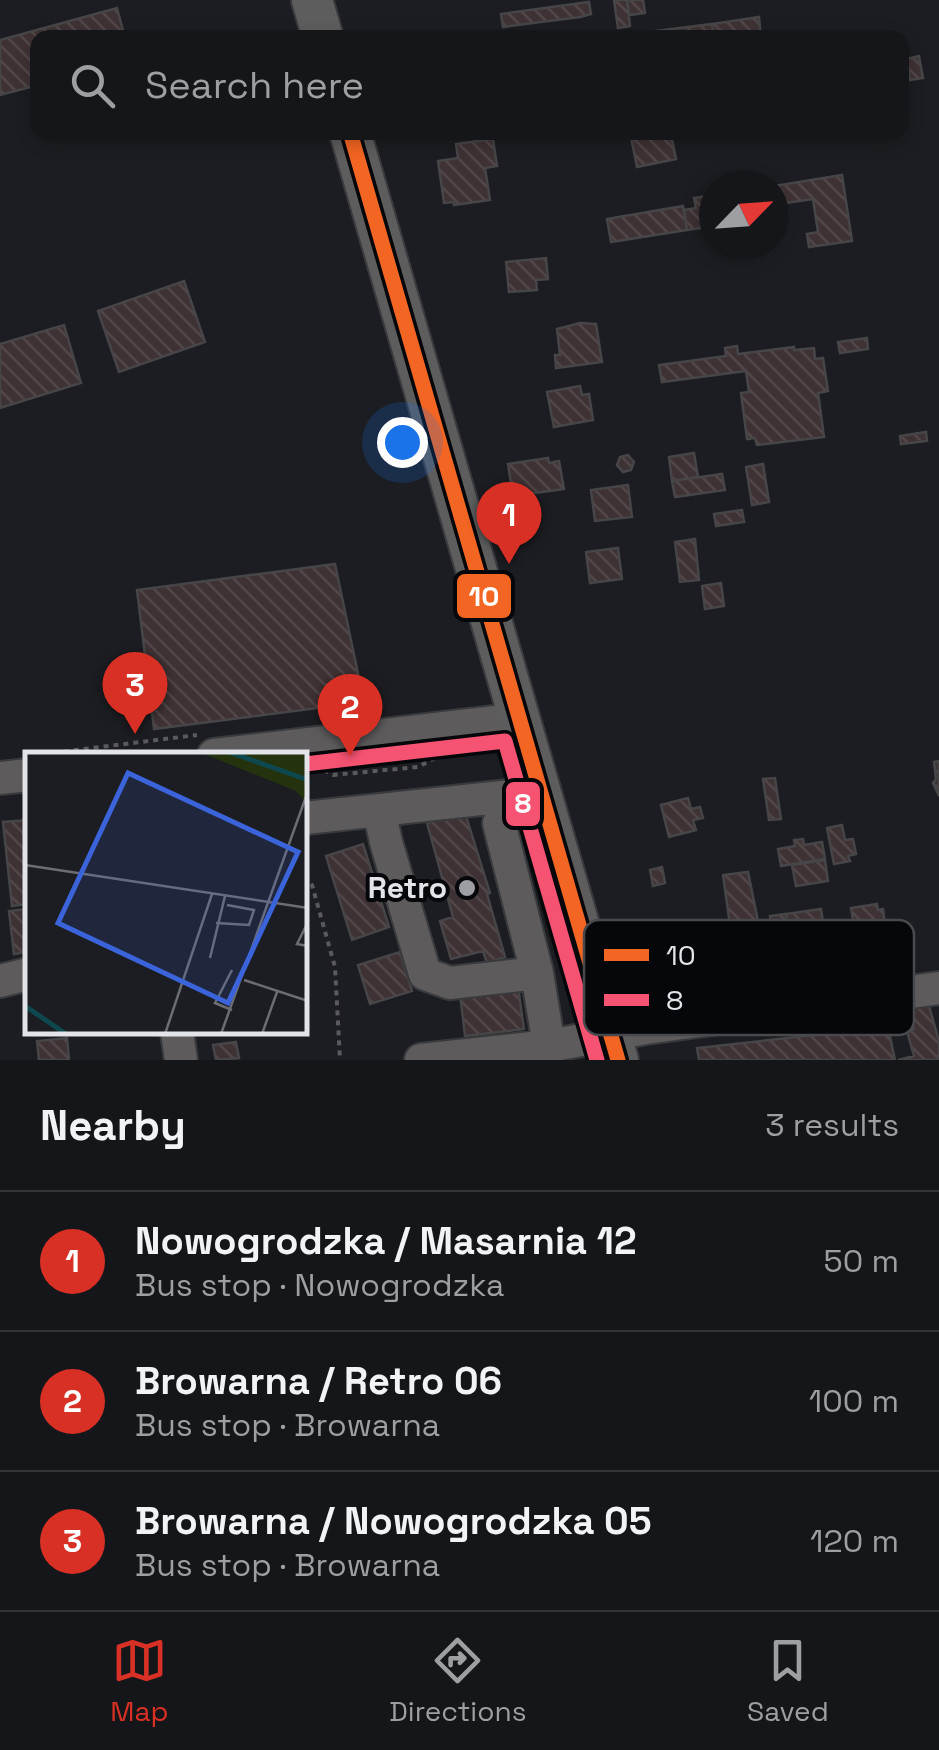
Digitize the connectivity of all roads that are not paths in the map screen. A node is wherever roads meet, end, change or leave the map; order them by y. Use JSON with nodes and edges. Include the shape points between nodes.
{"nodes":[{"id":1,"x":312,"y":0,"type":"edge"},
{"id":2,"x":321,"y":30,"type":"edge"},
{"id":3,"x":352,"y":140,"type":"edge"},
{"id":4,"x":519,"y":719,"type":"junction"},
{"id":5,"x":241,"y":752,"type":"edge"},
{"id":6,"x":25,"y":775,"type":"edge"},
{"id":7,"x":0,"y":778,"type":"edge"},
{"id":8,"x":539,"y":789,"type":"junction"},
{"id":9,"x":380,"y":810,"type":"junction"},
{"id":10,"x":308,"y":818,"type":"edge"},
{"id":11,"x":499,"y":822,"type":"dead end"},
{"id":12,"x":562,"y":867,"type":"junction"},
{"id":13,"x":514,"y":877,"type":"junction"},
{"id":14,"x":584,"y":943,"type":"edge"},
{"id":15,"x":537,"y":973,"type":"junction"},
{"id":16,"x":25,"y":975,"type":"edge"},
{"id":17,"x":0,"y":980,"type":"edge"},
{"id":18,"x":939,"y":988,"type":"edge"},
{"id":19,"x":914,"y":993,"type":"edge"},
{"id":20,"x":177,"y":1035,"type":"edge"},
{"id":21,"x":680,"y":1035,"type":"edge"},
{"id":22,"x":549,"y":1046,"type":"junction"},
{"id":23,"x":614,"y":1047,"type":"edge"},
{"id":24,"x":180,"y":1060,"type":"edge"},
{"id":25,"x":421,"y":1060,"type":"edge"}],
"edges":[{"from":1,"to":2,"type":"main road"},
{"from":3,"to":4,"type":"main road"},
{"from":4,"to":5,"type":"street"},
{"from":4,"to":8,"type":"main road"},
{"from":6,"to":7,"type":"street"},
{"from":8,"to":9,"type":"street"},
{"from":8,"to":12,"type":"main road"},
{"from":9,"to":10,"type":"street"},
{"from":9,"to":15,"type":"street","via":[[426,974],[450,983]]},
{"from":11,"to":13,"type":"street"},
{"from":12,"to":13,"type":"street"},
{"from":12,"to":14,"type":"main road"},
{"from":13,"to":15,"type":"street"},
{"from":15,"to":22,"type":"street"},
{"from":16,"to":17,"type":"street"},
{"from":18,"to":19,"type":"street"},
{"from":20,"to":24,"type":"street"},
{"from":21,"to":23,"type":"street"},
{"from":22,"to":23,"type":"street"},
{"from":22,"to":25,"type":"street"}]}
